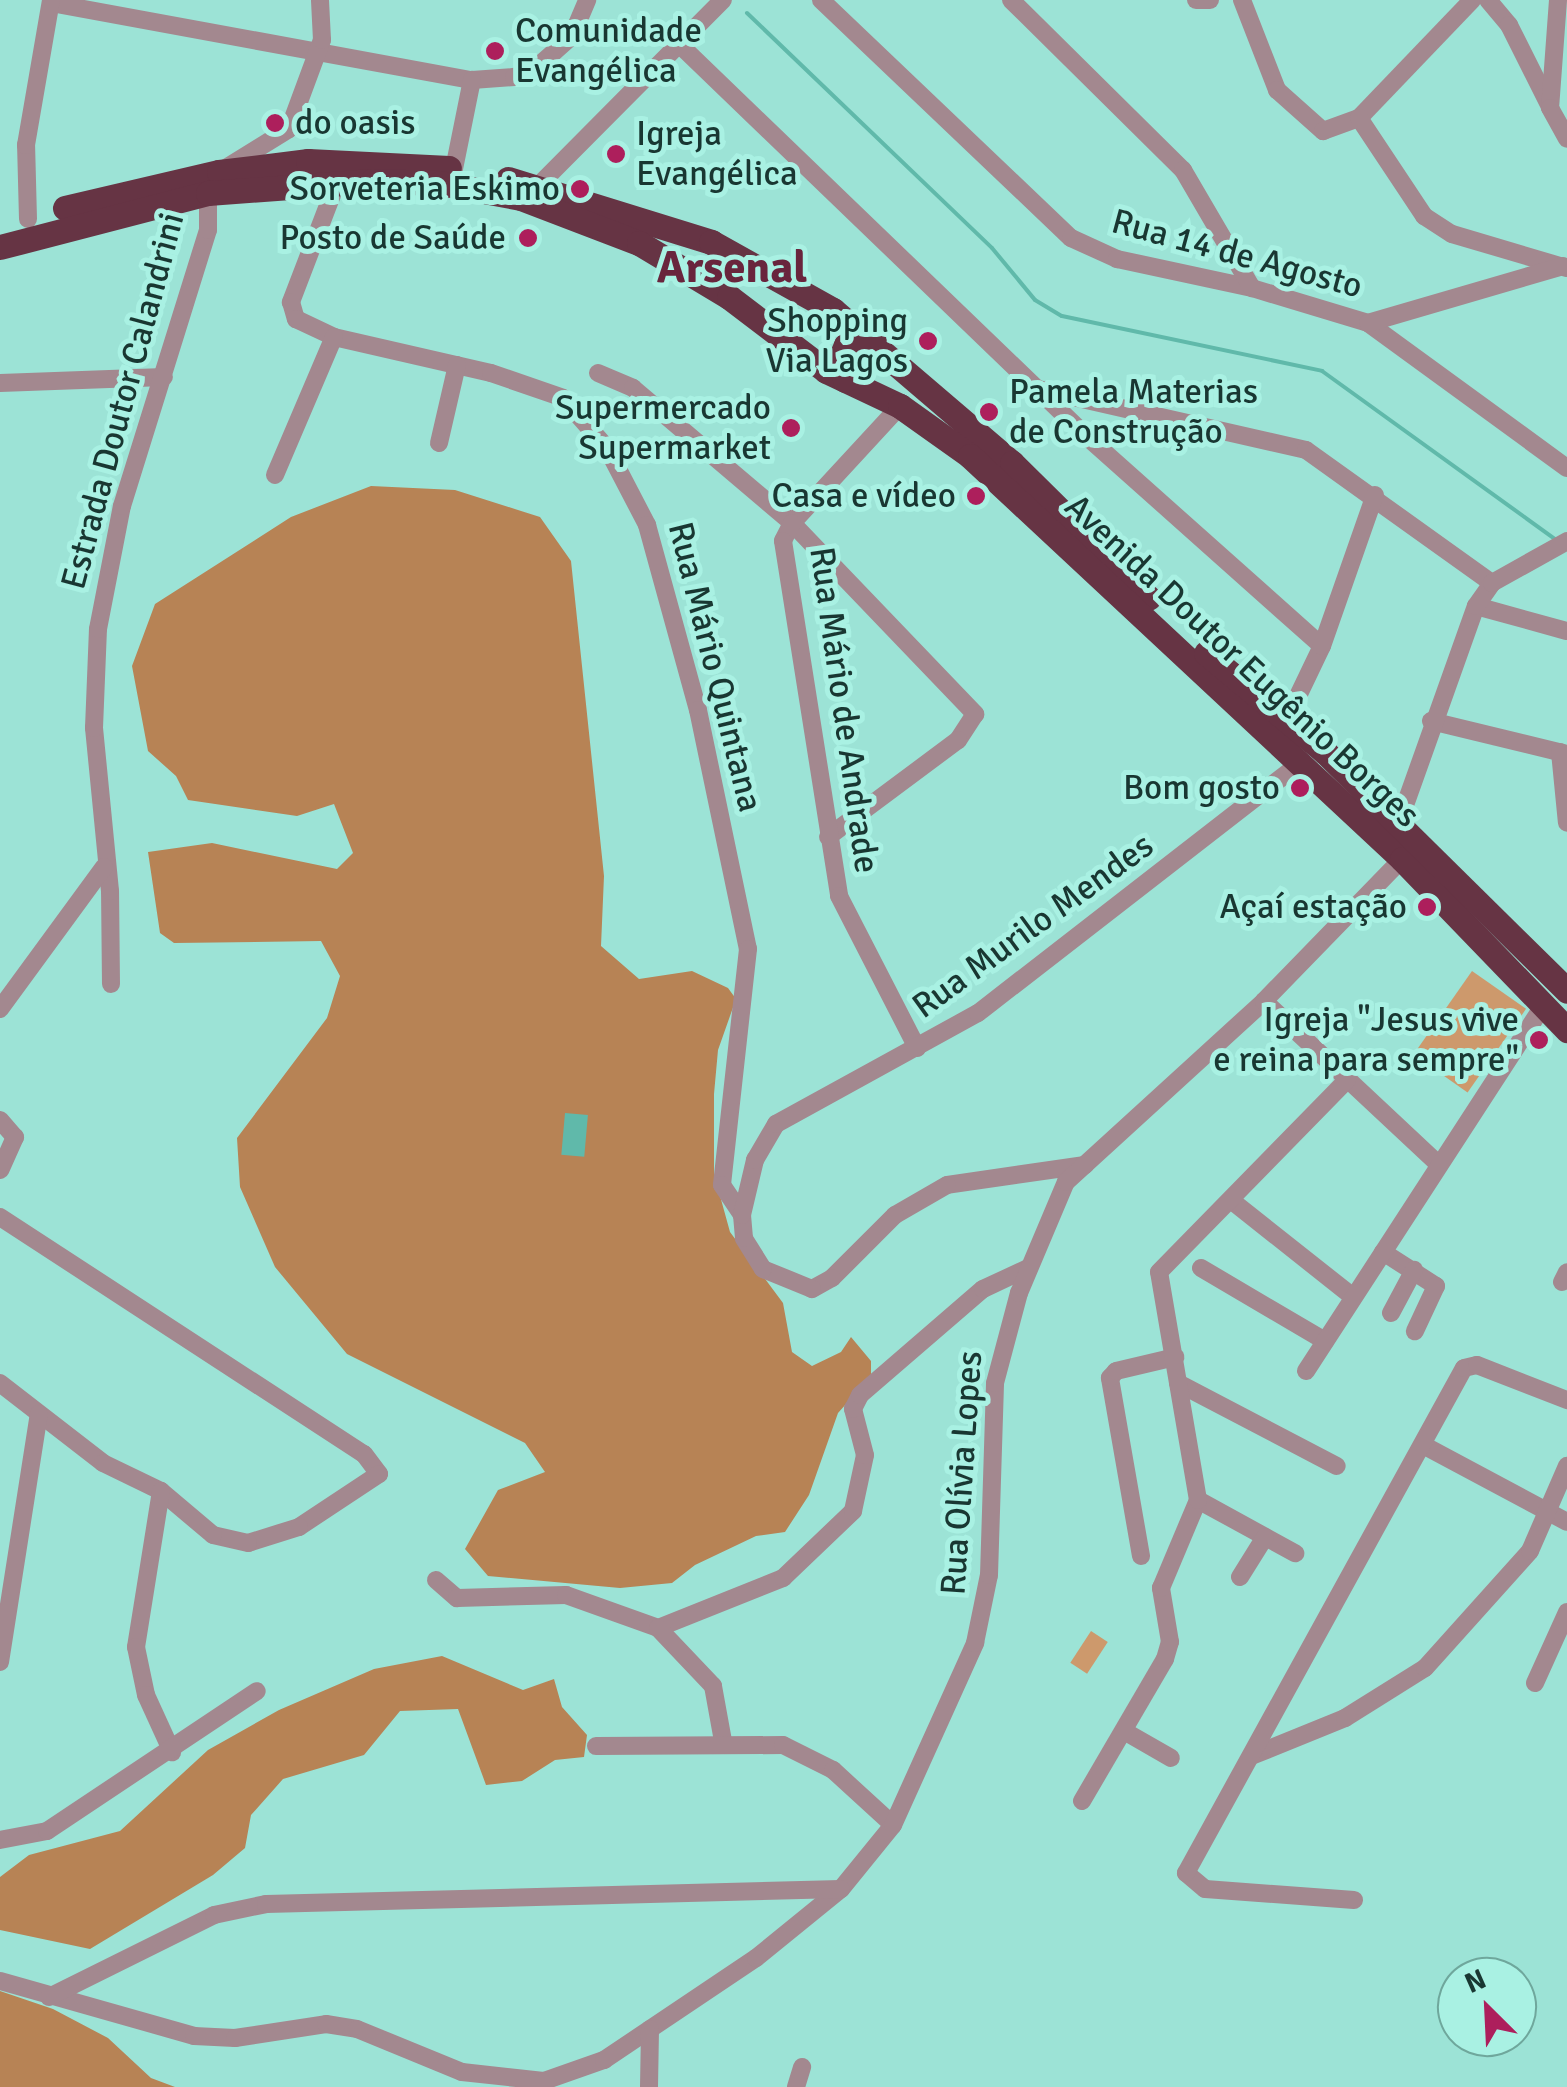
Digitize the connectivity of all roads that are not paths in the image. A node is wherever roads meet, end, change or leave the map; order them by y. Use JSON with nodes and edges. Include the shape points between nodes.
{"nodes":[{"id":1,"x":320,"y":0,"type":"edge"},
{"id":2,"x":588,"y":0,"type":"edge"},
{"id":3,"x":722,"y":0,"type":"edge"},
{"id":4,"x":821,"y":0,"type":"edge"},
{"id":5,"x":1010,"y":0,"type":"edge"},
{"id":6,"x":1196,"y":0,"type":"edge"},
{"id":7,"x":1210,"y":0,"type":"edge"},
{"id":8,"x":1242,"y":0,"type":"edge"},
{"id":9,"x":1472,"y":0,"type":"edge"},
{"id":10,"x":1488,"y":0,"type":"edge"},
{"id":11,"x":1558,"y":0,"type":"edge"},
{"id":12,"x":51,"y":1,"type":"edge"},
{"id":13,"x":680,"y":45,"type":"junction"},
{"id":14,"x":318,"y":50,"type":"junction"},
{"id":15,"x":472,"y":80,"type":"junction"},
{"id":16,"x":1550,"y":108,"type":"junction"},
{"id":17,"x":1360,"y":118,"type":"junction"},
{"id":18,"x":289,"y":128,"type":"junction"},
{"id":19,"x":1567,"y":139,"type":"edge"},
{"id":20,"x":308,"y":161,"type":"junction"},
{"id":21,"x":454,"y":169,"type":"junction"},
{"id":22,"x":213,"y":182,"type":"junction"},
{"id":23,"x":338,"y":182,"type":"junction"},
{"id":24,"x":539,"y":185,"type":"junction"},
{"id":25,"x":28,"y":219,"type":"junction"},
{"id":26,"x":0,"y":229,"type":"edge"},
{"id":27,"x":0,"y":247,"type":"edge"},
{"id":28,"x":1565,"y":267,"type":"edge"},
{"id":29,"x":1252,"y":288,"type":"junction"},
{"id":30,"x":1368,"y":323,"type":"junction"},
{"id":31,"x":334,"y":336,"type":"junction"},
{"id":32,"x":874,"y":340,"type":"junction"},
{"id":33,"x":457,"y":365,"type":"junction"},
{"id":34,"x":598,"y":373,"type":"dead end"},
{"id":35,"x":164,"y":377,"type":"junction"},
{"id":36,"x":845,"y":380,"type":"junction"},
{"id":37,"x":1,"y":383,"type":"edge"},
{"id":38,"x":1037,"y":389,"type":"junction"},
{"id":39,"x":900,"y":406,"type":"junction"},
{"id":40,"x":439,"y":443,"type":"dead end"},
{"id":41,"x":1567,"y":468,"type":"edge"},
{"id":42,"x":274,"y":475,"type":"dead end"},
{"id":43,"x":1375,"y":495,"type":"junction"},
{"id":44,"x":792,"y":523,"type":"junction"},
{"id":45,"x":1567,"y":541,"type":"edge"},
{"id":46,"x":1492,"y":583,"type":"junction"},
{"id":47,"x":1476,"y":606,"type":"junction"},
{"id":48,"x":1567,"y":631,"type":"edge"},
{"id":49,"x":1322,"y":646,"type":"junction"},
{"id":50,"x":1288,"y":718,"type":"junction"},
{"id":51,"x":1430,"y":721,"type":"junction"},
{"id":52,"x":1564,"y":753,"type":"edge"},
{"id":53,"x":1299,"y":764,"type":"junction"},
{"id":54,"x":1399,"y":822,"type":"junction"},
{"id":55,"x":1567,"y":823,"type":"edge"},
{"id":56,"x":828,"y":836,"type":"junction"},
{"id":57,"x":1402,"y":859,"type":"junction"},
{"id":58,"x":104,"y":867,"type":"junction"},
{"id":59,"x":111,"y":984,"type":"dead end"},
{"id":60,"x":1556,"y":997,"type":"edge"},
{"id":61,"x":1264,"y":1001,"type":"junction"},
{"id":62,"x":0,"y":1010,"type":"edge"},
{"id":63,"x":1567,"y":1030,"type":"edge"},
{"id":64,"x":917,"y":1048,"type":"junction"},
{"id":65,"x":1347,"y":1080,"type":"junction"},
{"id":66,"x":0,"y":1120,"type":"edge"},
{"id":67,"x":1436,"y":1162,"type":"junction"},
{"id":68,"x":1085,"y":1165,"type":"junction"},
{"id":69,"x":0,"y":1170,"type":"edge"},
{"id":70,"x":1232,"y":1201,"type":"junction"},
{"id":71,"x":742,"y":1215,"type":"junction"},
{"id":72,"x":0,"y":1217,"type":"edge"},
{"id":73,"x":1383,"y":1252,"type":"junction"},
{"id":74,"x":1028,"y":1268,"type":"junction"},
{"id":75,"x":1201,"y":1268,"type":"dead end"},
{"id":76,"x":1414,"y":1270,"type":"junction"},
{"id":77,"x":1352,"y":1297,"type":"junction"},
{"id":78,"x":1391,"y":1313,"type":"dead end"},
{"id":79,"x":1415,"y":1331,"type":"dead end"},
{"id":80,"x":1325,"y":1340,"type":"junction"},
{"id":81,"x":1175,"y":1357,"type":"junction"},
{"id":82,"x":1306,"y":1371,"type":"dead end"},
{"id":83,"x":1178,"y":1383,"type":"junction"},
{"id":84,"x":0,"y":1384,"type":"edge"},
{"id":85,"x":1567,"y":1400,"type":"edge"},
{"id":86,"x":39,"y":1414,"type":"junction"},
{"id":87,"x":1423,"y":1445,"type":"junction"},
{"id":88,"x":1338,"y":1466,"type":"dead end"},
{"id":89,"x":1567,"y":1466,"type":"edge"},
{"id":90,"x":161,"y":1492,"type":"junction"},
{"id":91,"x":1198,"y":1500,"type":"junction"},
{"id":92,"x":1550,"y":1513,"type":"junction"},
{"id":93,"x":1567,"y":1522,"type":"edge"},
{"id":94,"x":1265,"y":1537,"type":"junction"},
{"id":95,"x":1295,"y":1553,"type":"dead end"},
{"id":96,"x":1140,"y":1556,"type":"dead end"},
{"id":97,"x":1240,"y":1577,"type":"dead end"},
{"id":98,"x":436,"y":1580,"type":"dead end"},
{"id":99,"x":1567,"y":1612,"type":"edge"},
{"id":100,"x":658,"y":1628,"type":"junction"},
{"id":101,"x":0,"y":1662,"type":"edge"},
{"id":102,"x":1535,"y":1683,"type":"dead end"},
{"id":103,"x":257,"y":1691,"type":"dead end"},
{"id":104,"x":1124,"y":1732,"type":"junction"},
{"id":105,"x":723,"y":1740,"type":"junction"},
{"id":106,"x":596,"y":1746,"type":"dead end"},
{"id":107,"x":172,"y":1752,"type":"junction"},
{"id":108,"x":1254,"y":1755,"type":"junction"},
{"id":109,"x":1171,"y":1758,"type":"dead end"},
{"id":110,"x":1082,"y":1801,"type":"dead end"},
{"id":111,"x":892,"y":1824,"type":"junction"},
{"id":112,"x":0,"y":1840,"type":"edge"},
{"id":113,"x":841,"y":1889,"type":"junction"},
{"id":114,"x":1354,"y":1900,"type":"dead end"},
{"id":115,"x":0,"y":1981,"type":"edge"},
{"id":116,"x":50,"y":1997,"type":"junction"},
{"id":117,"x":650,"y":2028,"type":"junction"},
{"id":118,"x":802,"y":2067,"type":"dead end"},
{"id":119,"x":463,"y":2080,"type":"edge"},
{"id":120,"x":649,"y":2087,"type":"edge"},
{"id":121,"x":796,"y":2087,"type":"edge"}],
"edges":[{"from":1,"to":14,"type":"street"},
{"from":2,"to":15,"type":"street","via":[[572,36],[536,68]]},
{"from":3,"to":13,"type":"street"},
{"from":4,"to":29,"type":"street","name":"Rua 14 de Agosto","via":[[1071,238],[1117,258]]},
{"from":5,"to":29,"type":"street","via":[[1182,170]]},
{"from":6,"to":7,"type":"street"},
{"from":8,"to":17,"type":"street","via":[[1284,102],[1323,131]]},
{"from":9,"to":17,"type":"street"},
{"from":10,"to":16,"type":"street","via":[[1516,38]]},
{"from":11,"to":16,"type":"street"},
{"from":12,"to":14,"type":"street"},
{"from":12,"to":25,"type":"street","via":[[26,146]]},
{"from":13,"to":24,"type":"street"},
{"from":13,"to":38,"type":"street"},
{"from":14,"to":15,"type":"street"},
{"from":14,"to":18,"type":"street"},
{"from":15,"to":21,"type":"street"},
{"from":16,"to":19,"type":"street"},
{"from":17,"to":28,"type":"street","via":[[1424,216],[1470,240]]},
{"from":18,"to":20,"type":"street"},
{"from":18,"to":22,"type":"street"},
{"from":20,"to":21,"type":"highway","name":"Avenida Doutor Eugênio Borges"},
{"from":20,"to":22,"type":"highway","name":"Avenida Doutor Eugênio Borges"},
{"from":21,"to":24,"type":"highway","name":"Avenida Doutor Eugênio Borges"},
{"from":22,"to":23,"type":"highway","name":"Avenida Doutor Eugênio Borges"},
{"from":22,"to":25,"type":"highway","name":"Avenida Doutor Eugênio Borges"},
{"from":22,"to":27,"type":"highway","name":"Avenida Doutor Eugênio Borges"},
{"from":22,"to":35,"type":"street","name":"Estrada Doutor Calandrini","via":[[208,230]]},
{"from":23,"to":31,"type":"street","name":"Rua Mário Quintana","via":[[292,302],[302,325]]},
{"from":23,"to":36,"type":"highway","name":"Avenida Doutor Eugênio Borges","via":[[440,183],[579,215],[694,274]]},
{"from":24,"to":32,"type":"highway","name":"Avenida Doutor Eugênio Borges","via":[[711,242],[785,280]]},
{"from":25,"to":26,"type":"highway","name":"Avenida Doutor Eugênio Borges"},
{"from":28,"to":30,"type":"street"},
{"from":29,"to":30,"type":"street","name":"Rua 14 de Agosto"},
{"from":30,"to":41,"type":"street","name":"Rua 14 de Agosto"},
{"from":31,"to":33,"type":"street","name":"Rua Mário Quintana"},
{"from":31,"to":42,"type":"street"},
{"from":32,"to":36,"type":"highway","via":[[846,345],[840,360]]},
{"from":32,"to":50,"type":"highway","name":"Avenida Doutor Eugênio Borges","via":[[1012,463],[1222,669]]},
{"from":33,"to":40,"type":"street"},
{"from":33,"to":71,"type":"street","name":"Rua Mário Quintana","via":[[563,398],[607,448],[647,525],[698,710],[748,949],[722,1185]]},
{"from":34,"to":44,"type":"street","via":[[633,388]]},
{"from":35,"to":37,"type":"street"},
{"from":35,"to":58,"type":"street","name":"Estrada Doutor Calandrini","via":[[122,506],[98,628],[94,728]]},
{"from":36,"to":39,"type":"highway","name":"Avenida Doutor Eugênio Borges"},
{"from":38,"to":43,"type":"street","via":[[1306,450]]},
{"from":38,"to":49,"type":"street"},
{"from":39,"to":44,"type":"street","name":"Rua Mário de Andrade"},
{"from":39,"to":53,"type":"highway","name":"Avenida Doutor Eugênio Borges","via":[[970,456]]},
{"from":43,"to":46,"type":"street"},
{"from":43,"to":49,"type":"street"},
{"from":44,"to":56,"type":"street","name":"Rua Mário de Andrade","via":[[785,556]]},
{"from":44,"to":56,"type":"street","via":[[975,714],[958,740]]},
{"from":45,"to":46,"type":"street"},
{"from":46,"to":47,"type":"street"},
{"from":47,"to":48,"type":"street"},
{"from":47,"to":51,"type":"street"},
{"from":49,"to":50,"type":"street"},
{"from":50,"to":54,"type":"highway","name":"Avenida Doutor Eugênio Borges"},
{"from":51,"to":52,"type":"street"},
{"from":51,"to":54,"type":"street"},
{"from":52,"to":55,"type":"street"},
{"from":53,"to":57,"type":"highway","name":"Avenida Doutor Eugênio Borges"},
{"from":53,"to":64,"type":"street","name":"Rua Murilo Mendes","via":[[978,1013]]},
{"from":54,"to":60,"type":"highway","name":"Avenida Doutor Eugênio Borges"},
{"from":56,"to":64,"type":"street","name":"Rua Mário de Andrade","via":[[845,916]]},
{"from":57,"to":60,"type":"highway","name":"Avenida Doutor Eugênio Borges"},
{"from":57,"to":61,"type":"street","name":"Rua Olívia Lopes"},
{"from":58,"to":59,"type":"street","name":"Estrada Doutor Calandrini"},
{"from":58,"to":62,"type":"street"},
{"from":60,"to":63,"type":"highway","name":"Avenida Doutor Eugênio Borges"},
{"from":60,"to":67,"type":"street"},
{"from":61,"to":65,"type":"street"},
{"from":61,"to":68,"type":"street","name":"Rua Olívia Lopes"},
{"from":64,"to":71,"type":"street","name":"Rua Murilo Mendes","via":[[788,1115],[762,1140]]},
{"from":65,"to":67,"type":"street"},
{"from":65,"to":70,"type":"street"},
{"from":66,"to":69,"type":"street","via":[[16,1137]]},
{"from":67,"to":73,"type":"street"},
{"from":68,"to":71,"type":"street","name":"Rua Mário Quintana","via":[[947,1184],[906,1207],[812,1289],[762,1269],[744,1238]]},
{"from":68,"to":74,"type":"street","name":"Rua Olívia Lopes","via":[[1066,1182]]},
{"from":70,"to":77,"type":"street"},
{"from":70,"to":81,"type":"street","via":[[1160,1272]]},
{"from":72,"to":90,"type":"street","via":[[364,1454],[379,1474],[299,1527],[248,1543],[213,1535]]},
{"from":73,"to":76,"type":"street"},
{"from":73,"to":77,"type":"street"},
{"from":74,"to":100,"type":"street","via":[[983,1290],[860,1396],[853,1408],[864,1455],[861,1490],[840,1529],[799,1569]]},
{"from":74,"to":111,"type":"street","name":"Rua Olívia Lopes","via":[[995,1383],[986,1611]]},
{"from":75,"to":80,"type":"street"},
{"from":76,"to":78,"type":"street"},
{"from":76,"to":79,"type":"street","via":[[1437,1292]]},
{"from":77,"to":80,"type":"street"},
{"from":80,"to":82,"type":"street"},
{"from":81,"to":83,"type":"street"},
{"from":81,"to":96,"type":"street","via":[[1116,1370],[1110,1378]]},
{"from":83,"to":88,"type":"street"},
{"from":83,"to":91,"type":"street"},
{"from":84,"to":86,"type":"street"},
{"from":85,"to":87,"type":"street","via":[[1470,1365]]},
{"from":86,"to":90,"type":"street","via":[[103,1463]]},
{"from":86,"to":101,"type":"street"},
{"from":87,"to":92,"type":"street"},
{"from":87,"to":108,"type":"street"},
{"from":89,"to":92,"type":"street"},
{"from":90,"to":107,"type":"street","via":[[136,1647],[146,1695]]},
{"from":91,"to":94,"type":"street"},
{"from":91,"to":104,"type":"street","via":[[1161,1588],[1170,1642],[1165,1658]]},
{"from":92,"to":93,"type":"street"},
{"from":92,"to":108,"type":"street","via":[[1530,1550],[1407,1684]]},
{"from":94,"to":95,"type":"street"},
{"from":94,"to":97,"type":"street"},
{"from":98,"to":100,"type":"street","via":[[457,1598],[566,1595]]},
{"from":99,"to":102,"type":"street"},
{"from":100,"to":105,"type":"street","via":[[714,1686]]},
{"from":103,"to":107,"type":"street"},
{"from":104,"to":109,"type":"street"},
{"from":104,"to":110,"type":"street"},
{"from":105,"to":106,"type":"street"},
{"from":105,"to":111,"type":"street","via":[[800,1752],[833,1770]]},
{"from":107,"to":112,"type":"street","via":[[47,1830]]},
{"from":108,"to":114,"type":"street","via":[[1191,1858],[1188,1880],[1222,1891]]},
{"from":111,"to":113,"type":"street","name":"Rua Olívia Lopes"},
{"from":113,"to":116,"type":"street","via":[[266,1904],[214,1915]]},
{"from":113,"to":117,"type":"street","name":"Rua Olívia Lopes"},
{"from":115,"to":116,"type":"street","name":"Rua Olívia Lopes"},
{"from":116,"to":119,"type":"street","name":"Rua Olívia Lopes","via":[[194,2036],[234,2038],[326,2024],[356,2030]]},
{"from":117,"to":119,"type":"street","name":"Rua Olívia Lopes","via":[[574,2076]]},
{"from":117,"to":120,"type":"street"},
{"from":118,"to":121,"type":"street"}]}
